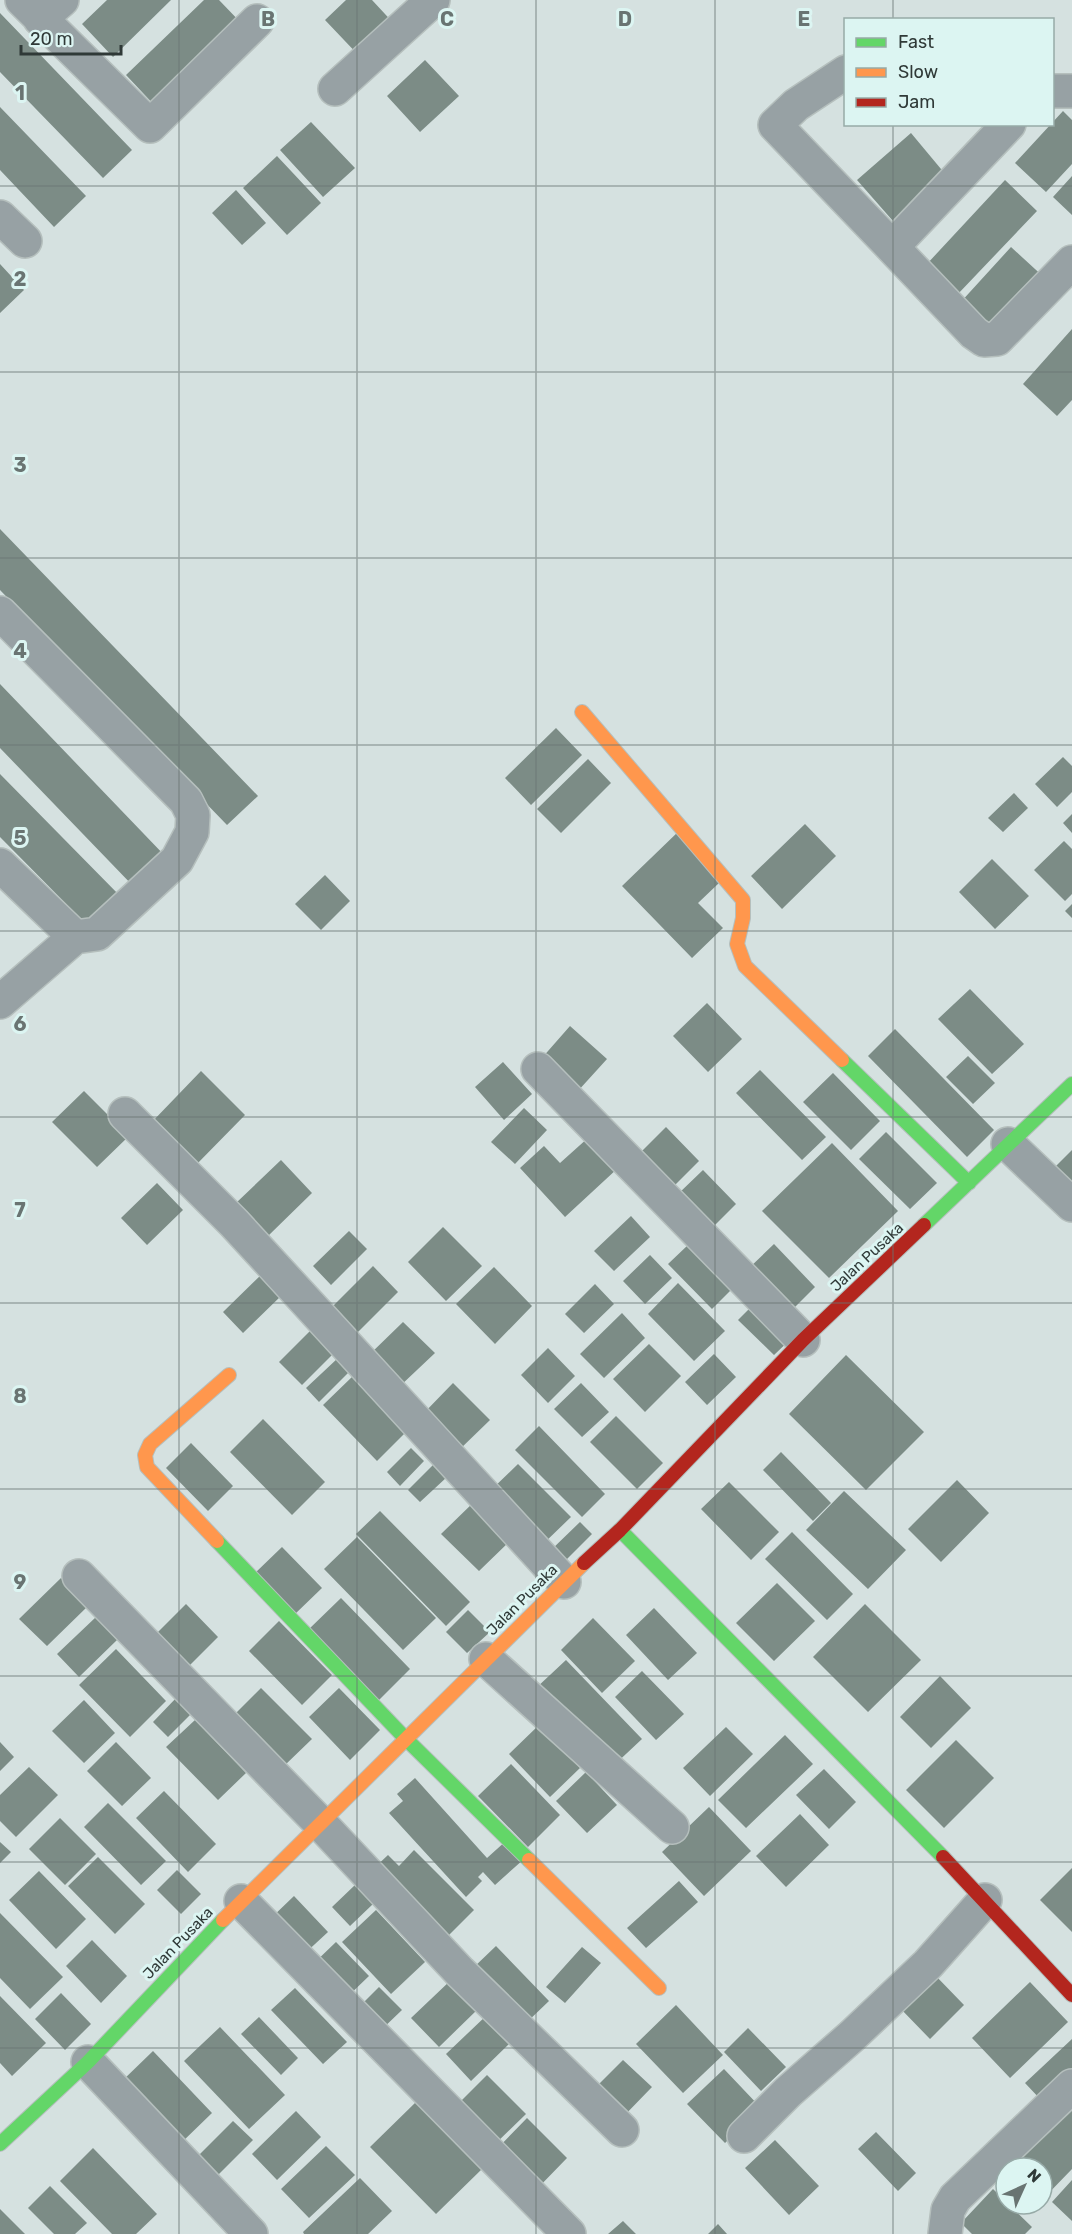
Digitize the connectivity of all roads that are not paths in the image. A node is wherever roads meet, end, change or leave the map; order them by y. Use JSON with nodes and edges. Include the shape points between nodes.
{"nodes":[{"id":1,"x":433,"y":0,"type":"edge"},
{"id":2,"x":41,"y":6,"type":"edge"},
{"id":3,"x":257,"y":21,"type":"dead end"},
{"id":4,"x":844,"y":73,"type":"edge"},
{"id":5,"x":335,"y":89,"type":"dead end"},
{"id":6,"x":1054,"y":91,"type":"edge"},
{"id":7,"x":1072,"y":92,"type":"edge"},
{"id":8,"x":1007,"y":126,"type":"edge"},
{"id":9,"x":0,"y":217,"type":"edge"},
{"id":10,"x":25,"y":242,"type":"dead end"},
{"id":11,"x":892,"y":247,"type":"junction"},
{"id":12,"x":1072,"y":262,"type":"edge"},
{"id":13,"x":0,"y":613,"type":"edge"},
{"id":14,"x":582,"y":712,"type":"dead end"},
{"id":15,"x":0,"y":865,"type":"edge"},
{"id":16,"x":75,"y":937,"type":"junction"},
{"id":17,"x":0,"y":1002,"type":"edge"},
{"id":18,"x":538,"y":1069,"type":"dead end"},
{"id":19,"x":1072,"y":1084,"type":"edge"},
{"id":20,"x":125,"y":1114,"type":"dead end"},
{"id":21,"x":1008,"y":1144,"type":"junction"},
{"id":22,"x":969,"y":1183,"type":"junction"},
{"id":23,"x":1072,"y":1205,"type":"edge"},
{"id":24,"x":803,"y":1340,"type":"junction"},
{"id":25,"x":229,"y":1375,"type":"dead end"},
{"id":26,"x":620,"y":1530,"type":"junction"},
{"id":27,"x":79,"y":1576,"type":"dead end"},
{"id":28,"x":564,"y":1582,"type":"junction"},
{"id":29,"x":486,"y":1659,"type":"junction"},
{"id":30,"x":405,"y":1738,"type":"junction"},
{"id":31,"x":320,"y":1823,"type":"junction"},
{"id":32,"x":672,"y":1827,"type":"dead end"},
{"id":33,"x":985,"y":1900,"type":"junction"},
{"id":34,"x":241,"y":1901,"type":"junction"},
{"id":35,"x":659,"y":1988,"type":"dead end"},
{"id":36,"x":1072,"y":1995,"type":"edge"},
{"id":37,"x":88,"y":2062,"type":"junction"},
{"id":38,"x":1072,"y":2086,"type":"edge"},
{"id":39,"x":622,"y":2130,"type":"dead end"},
{"id":40,"x":744,"y":2136,"type":"dead end"},
{"id":41,"x":0,"y":2144,"type":"edge"},
{"id":42,"x":250,"y":2234,"type":"edge"},
{"id":43,"x":569,"y":2234,"type":"edge"},
{"id":44,"x":945,"y":2234,"type":"edge"}],
"edges":[{"from":1,"to":5,"type":"street"},
{"from":2,"to":3,"type":"street","via":[[150,126]]},
{"from":4,"to":11,"type":"street","via":[[796,105],[775,126]]},
{"from":6,"to":7,"type":"street"},
{"from":8,"to":11,"type":"street"},
{"from":9,"to":10,"type":"street"},
{"from":11,"to":12,"type":"street","via":[[984,340],[998,339]]},
{"from":13,"to":16,"type":"street","via":[[186,801],[193,814],[192,832],[177,860],[97,934]]},
{"from":14,"to":22,"type":"street","via":[[743,900],[737,944],[745,966]]},
{"from":15,"to":16,"type":"street"},
{"from":16,"to":17,"type":"street"},
{"from":18,"to":24,"type":"street"},
{"from":19,"to":21,"type":"street","name":"Jalan Pusaka"},
{"from":20,"to":28,"type":"street","via":[[234,1223]]},
{"from":21,"to":22,"type":"street","name":"Jalan Pusaka"},
{"from":21,"to":23,"type":"street"},
{"from":22,"to":24,"type":"street","name":"Jalan Pusaka"},
{"from":24,"to":26,"type":"street","name":"Jalan Pusaka"},
{"from":25,"to":30,"type":"street","via":[[150,1444],[145,1455],[147,1467]]},
{"from":26,"to":28,"type":"street","name":"Jalan Pusaka"},
{"from":26,"to":33,"type":"street"},
{"from":27,"to":31,"type":"street"},
{"from":28,"to":29,"type":"street","name":"Jalan Pusaka"},
{"from":29,"to":30,"type":"street","name":"Jalan Pusaka"},
{"from":29,"to":32,"type":"street"},
{"from":30,"to":31,"type":"street","name":"Jalan Pusaka"},
{"from":30,"to":35,"type":"street"},
{"from":31,"to":34,"type":"street","name":"Jalan Pusaka"},
{"from":31,"to":39,"type":"street","via":[[460,1972]]},
{"from":33,"to":36,"type":"street"},
{"from":33,"to":40,"type":"street","via":[[928,1964]]},
{"from":34,"to":37,"type":"street","name":"Jalan Pusaka"},
{"from":34,"to":43,"type":"street"},
{"from":37,"to":41,"type":"street","name":"Jalan Pusaka"},
{"from":37,"to":42,"type":"street"},
{"from":38,"to":44,"type":"street","via":[[955,2198],[948,2210]]}]}
